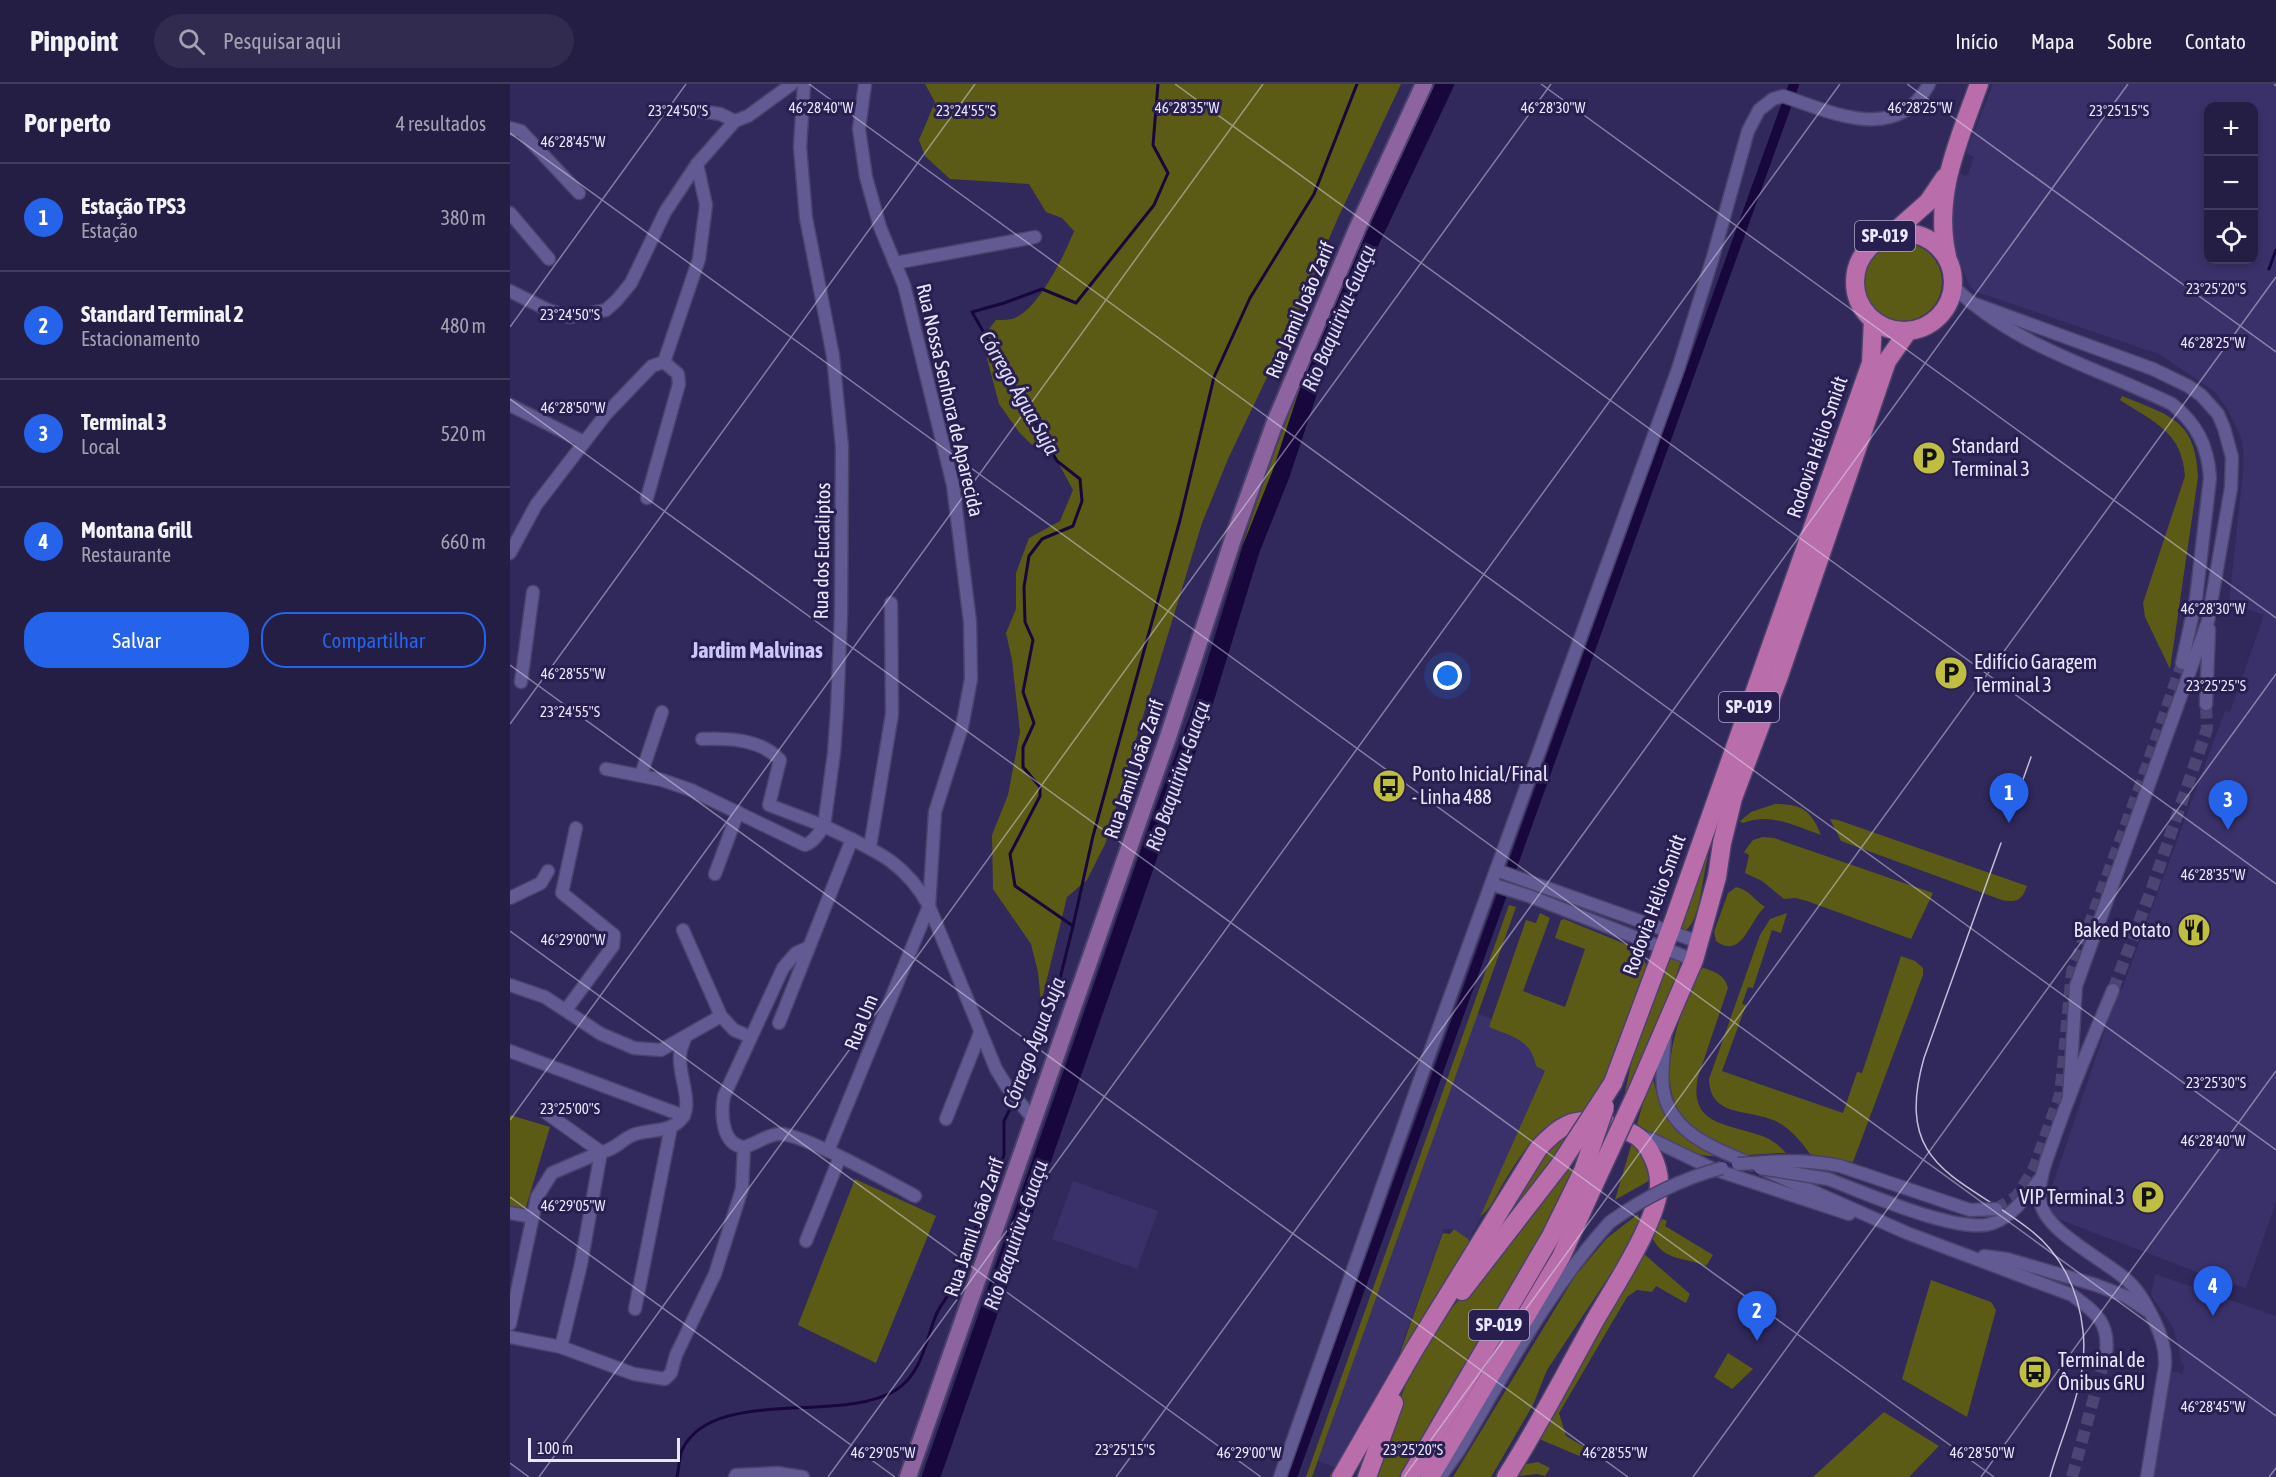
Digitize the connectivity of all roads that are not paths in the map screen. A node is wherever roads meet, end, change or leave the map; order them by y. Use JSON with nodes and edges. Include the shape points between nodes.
{"nodes":[{"id":1,"x":792,"y":84,"type":"edge"},
{"id":2,"x":804,"y":84,"type":"edge"},
{"id":3,"x":865,"y":84,"type":"edge"},
{"id":4,"x":1424,"y":84,"type":"edge"},
{"id":5,"x":1929,"y":84,"type":"edge"},
{"id":6,"x":1980,"y":84,"type":"edge"},
{"id":7,"x":687,"y":109,"type":"dead end"},
{"id":8,"x":735,"y":121,"type":"junction"},
{"id":9,"x":510,"y":128,"type":"edge"},
{"id":10,"x":697,"y":164,"type":"junction"},
{"id":11,"x":1947,"y":173,"type":"junction"},
{"id":12,"x":579,"y":193,"type":"dead end"},
{"id":13,"x":510,"y":213,"type":"edge"},
{"id":14,"x":1893,"y":233,"type":"junction"},
{"id":15,"x":1035,"y":237,"type":"dead end"},
{"id":16,"x":1948,"y":258,"type":"junction"},
{"id":17,"x":549,"y":259,"type":"dead end"},
{"id":18,"x":895,"y":263,"type":"junction"},
{"id":19,"x":1953,"y":286,"type":"junction"},
{"id":20,"x":510,"y":291,"type":"edge"},
{"id":21,"x":1972,"y":303,"type":"junction"},
{"id":22,"x":1873,"y":320,"type":"junction"},
{"id":23,"x":1908,"y":331,"type":"junction"},
{"id":24,"x":664,"y":362,"type":"junction"},
{"id":25,"x":510,"y":405,"type":"edge"},
{"id":26,"x":584,"y":442,"type":"junction"},
{"id":27,"x":647,"y":498,"type":"dead end"},
{"id":28,"x":510,"y":553,"type":"edge"},
{"id":29,"x":533,"y":592,"type":"dead end"},
{"id":30,"x":891,"y":603,"type":"dead end"},
{"id":31,"x":2208,"y":621,"type":"junction"},
{"id":32,"x":516,"y":663,"type":"edge"},
{"id":33,"x":2182,"y":663,"type":"tunnel mouth"},
{"id":34,"x":521,"y":682,"type":"dead end"},
{"id":35,"x":2206,"y":704,"type":"tunnel mouth"},
{"id":36,"x":662,"y":712,"type":"dead end"},
{"id":37,"x":702,"y":739,"type":"dead end"},
{"id":38,"x":606,"y":770,"type":"dead end"},
{"id":39,"x":641,"y":775,"type":"junction"},
{"id":40,"x":738,"y":812,"type":"junction"},
{"id":41,"x":824,"y":826,"type":"junction"},
{"id":42,"x":576,"y":828,"type":"dead end"},
{"id":43,"x":852,"y":839,"type":"junction"},
{"id":44,"x":870,"y":847,"type":"junction"},
{"id":45,"x":548,"y":871,"type":"dead end"},
{"id":46,"x":1501,"y":872,"type":"junction"},
{"id":47,"x":716,"y":874,"type":"dead end"},
{"id":48,"x":1496,"y":886,"type":"junction"},
{"id":49,"x":510,"y":898,"type":"edge"},
{"id":50,"x":929,"y":906,"type":"junction"},
{"id":51,"x":683,"y":930,"type":"dead end"},
{"id":52,"x":1670,"y":931,"type":"junction"},
{"id":53,"x":1699,"y":942,"type":"junction"},
{"id":54,"x":809,"y":947,"type":"junction"},
{"id":55,"x":1664,"y":948,"type":"junction"},
{"id":56,"x":1694,"y":960,"type":"junction"},
{"id":57,"x":510,"y":985,"type":"edge"},
{"id":58,"x":2113,"y":990,"type":"tunnel mouth"},
{"id":59,"x":566,"y":1010,"type":"junction"},
{"id":60,"x":721,"y":1016,"type":"junction"},
{"id":61,"x":779,"y":1023,"type":"dead end"},
{"id":62,"x":1665,"y":1032,"type":"junction"},
{"id":63,"x":980,"y":1033,"type":"junction"},
{"id":64,"x":752,"y":1037,"type":"junction"},
{"id":65,"x":685,"y":1038,"type":"junction"},
{"id":66,"x":510,"y":1052,"type":"edge"},
{"id":67,"x":1613,"y":1083,"type":"junction"},
{"id":68,"x":2069,"y":1097,"type":"junction"},
{"id":69,"x":545,"y":1112,"type":"dead end"},
{"id":70,"x":684,"y":1116,"type":"junction"},
{"id":71,"x":946,"y":1119,"type":"dead end"},
{"id":72,"x":1034,"y":1120,"type":"junction"},
{"id":73,"x":671,"y":1127,"type":"junction"},
{"id":74,"x":1636,"y":1135,"type":"junction"},
{"id":75,"x":744,"y":1147,"type":"junction"},
{"id":76,"x":601,"y":1152,"type":"junction"},
{"id":77,"x":834,"y":1154,"type":"junction"},
{"id":78,"x":1738,"y":1164,"type":"junction"},
{"id":79,"x":1591,"y":1174,"type":"junction"},
{"id":80,"x":2040,"y":1179,"type":"junction"},
{"id":81,"x":915,"y":1196,"type":"dead end"},
{"id":82,"x":1996,"y":1209,"type":"tunnel mouth"},
{"id":83,"x":510,"y":1213,"type":"edge"},
{"id":84,"x":533,"y":1217,"type":"junction"},
{"id":85,"x":1907,"y":1233,"type":"junction"},
{"id":86,"x":806,"y":1241,"type":"dead end"},
{"id":87,"x":1959,"y":1252,"type":"junction"},
{"id":88,"x":635,"y":1309,"type":"dead end"},
{"id":89,"x":2151,"y":1314,"type":"junction"},
{"id":90,"x":510,"y":1324,"type":"edge"},
{"id":91,"x":510,"y":1337,"type":"edge"},
{"id":92,"x":561,"y":1347,"type":"junction"},
{"id":93,"x":1414,"y":1350,"type":"junction"},
{"id":94,"x":2106,"y":1354,"type":"tunnel mouth"},
{"id":95,"x":1521,"y":1454,"type":"junction"},
{"id":96,"x":735,"y":1477,"type":"edge"},
{"id":97,"x":803,"y":1477,"type":"edge"},
{"id":98,"x":908,"y":1477,"type":"edge"},
{"id":99,"x":1280,"y":1477,"type":"edge"},
{"id":100,"x":1341,"y":1477,"type":"edge"},
{"id":101,"x":1366,"y":1477,"type":"edge"},
{"id":102,"x":1410,"y":1477,"type":"edge"},
{"id":103,"x":1430,"y":1477,"type":"edge"},
{"id":104,"x":1440,"y":1477,"type":"edge"},
{"id":105,"x":1500,"y":1477,"type":"edge"},
{"id":106,"x":1506,"y":1477,"type":"edge"},
{"id":107,"x":2146,"y":1477,"type":"edge"}],
"edges":[{"from":1,"to":8,"type":"street"},
{"from":2,"to":41,"type":"street","name":"Rua dos Eucaliptos","via":[[800,147],[806,218],[832,356],[842,447],[837,711]]},
{"from":3,"to":18,"type":"street","name":"Rua Nossa Senhora de Aparecida","via":[[859,129],[866,177]]},
{"from":4,"to":72,"type":"main road","name":"Rua Jamil João Zarif","via":[[1275,422]]},
{"from":5,"to":46,"type":"street","via":[[1915,104],[1891,118],[1845,116],[1783,96],[1759,110],[1748,131],[1678,369]]},
{"from":6,"to":11,"type":"main road","number":"SP-019"},
{"from":7,"to":8,"type":"street","via":[[720,114]]},
{"from":8,"to":10,"type":"street"},
{"from":9,"to":12,"type":"street","via":[[521,131]]},
{"from":10,"to":20,"type":"street","via":[[665,212],[630,283],[606,310],[570,317]]},
{"from":10,"to":24,"type":"street","via":[[706,205],[699,260]]},
{"from":11,"to":14,"type":"main road","number":"SP-019","via":[[1928,202]]},
{"from":11,"to":16,"type":"main road","number":"SP-019","via":[[1942,225]]},
{"from":13,"to":17,"type":"street"},
{"from":14,"to":16,"type":"main road","number":"SP-019","via":[[1918,234],[1935,243]]},
{"from":14,"to":22,"type":"main road","number":"SP-019","via":[[1866,250],[1856,271],[1856,294]]},
{"from":15,"to":18,"type":"street"},
{"from":16,"to":19,"type":"main road","number":"SP-019"},
{"from":18,"to":50,"type":"street","name":"Rua Nossa Senhora de Aparecida","via":[[904,285],[953,486],[970,622],[971,679],[962,727],[935,812]]},
{"from":19,"to":21,"type":"street"},
{"from":19,"to":23,"type":"main road","via":[[1939,316],[1930,324]]},
{"from":21,"to":31,"type":"street","via":[[2174,378],[2201,395],[2218,414],[2228,441],[2232,472]]},
{"from":21,"to":33,"type":"street","via":[[2042,348],[2172,404],[2196,426],[2209,459],[2210,478],[2196,599]]},
{"from":22,"to":23,"type":"main road"},
{"from":22,"to":52,"type":"main road","name":"Rodovia Hélio Smidt","number":"SP-019","via":[[1870,363]]},
{"from":23,"to":53,"type":"main road","name":"Rodovia Hélio Smidt","number":"SP-019","via":[[1887,361],[1733,798]]},
{"from":24,"to":26,"type":"street","via":[[652,366]]},
{"from":24,"to":27,"type":"street","via":[[678,374],[679,384]]},
{"from":25,"to":26,"type":"street"},
{"from":26,"to":28,"type":"street","via":[[536,505]]},
{"from":29,"to":32,"type":"street"},
{"from":30,"to":44,"type":"street","via":[[892,714]]},
{"from":31,"to":35,"type":"street"},
{"from":31,"to":68,"type":"street","via":[[2076,986]]},
{"from":32,"to":34,"type":"street"},
{"from":36,"to":39,"type":"street"},
{"from":37,"to":41,"type":"street","via":[[729,738],[774,754],[780,760],[769,805]]},
{"from":38,"to":39,"type":"street"},
{"from":39,"to":40,"type":"street","via":[[691,790]]},
{"from":40,"to":41,"type":"street","via":[[805,845]]},
{"from":40,"to":47,"type":"street"},
{"from":41,"to":43,"type":"street"},
{"from":42,"to":59,"type":"street","via":[[562,893],[614,935],[615,940]]},
{"from":43,"to":44,"type":"street"},
{"from":43,"to":54,"type":"street"},
{"from":44,"to":50,"type":"street","via":[[903,870]]},
{"from":45,"to":49,"type":"street","via":[[541,883]]},
{"from":46,"to":48,"type":"street"},
{"from":46,"to":52,"type":"street"},
{"from":48,"to":55,"type":"street"},
{"from":48,"to":99,"type":"street"},
{"from":50,"to":63,"type":"street"},
{"from":50,"to":77,"type":"street","name":"Rua Um"},
{"from":51,"to":60,"type":"street"},
{"from":52,"to":53,"type":"street"},
{"from":52,"to":55,"type":"main road","name":"Rodovia Hélio Smidt","number":"SP-019"},
{"from":53,"to":56,"type":"main road","name":"Rodovia Hélio Smidt","number":"SP-019"},
{"from":54,"to":61,"type":"street"},
{"from":54,"to":64,"type":"street","via":[[796,953],[783,968]]},
{"from":55,"to":56,"type":"street"},
{"from":55,"to":67,"type":"main road","name":"Rodovia Hélio Smidt","number":"SP-019"},
{"from":56,"to":62,"type":"main road","name":"Rodovia Hélio Smidt","number":"SP-019"},
{"from":57,"to":59,"type":"street","via":[[545,997]]},
{"from":58,"to":68,"type":"street"},
{"from":59,"to":65,"type":"street","via":[[601,1034],[634,1048],[661,1050]]},
{"from":60,"to":64,"type":"street","via":[[734,1030]]},
{"from":60,"to":65,"type":"street"},
{"from":62,"to":79,"type":"main road","name":"Rodovia Hélio Smidt","number":"SP-019","bridge":true},
{"from":62,"to":85,"type":"street","via":[[1666,1099],[1680,1125],[1691,1135]]},
{"from":63,"to":71,"type":"street"},
{"from":63,"to":72,"type":"street","via":[[1007,1088]]},
{"from":64,"to":75,"type":"street","via":[[724,1096],[721,1115],[729,1138],[738,1147]]},
{"from":65,"to":70,"type":"street","via":[[680,1057],[687,1100]]},
{"from":66,"to":70,"type":"street"},
{"from":67,"to":79,"type":"main road","name":"Rodovia Hélio Smidt","number":"SP-019","bridge":true},
{"from":67,"to":93,"type":"main road","bridge":true,"via":[[1561,1163]]},
{"from":68,"to":80,"type":"street"},
{"from":69,"to":76,"type":"street"},
{"from":70,"to":73,"type":"street"},
{"from":72,"to":98,"type":"main road","name":"Rua Jamil João Zarif"},
{"from":73,"to":76,"type":"street","via":[[635,1134],[612,1150]]},
{"from":73,"to":88,"type":"street"},
{"from":74,"to":85,"type":"street","via":[[1713,1169]]},
{"from":74,"to":93,"type":"main road","via":[[1583,1120],[1572,1122],[1545,1141]]},
{"from":74,"to":95,"type":"main road","via":[[1651,1155],[1659,1175],[1655,1208]]},
{"from":75,"to":77,"type":"street","via":[[786,1134]]},
{"from":75,"to":92,"type":"street","via":[[742,1189],[715,1274],[671,1373],[665,1379],[634,1374]]},
{"from":76,"to":84,"type":"street","via":[[552,1173],[537,1197]]},
{"from":76,"to":92,"type":"street"},
{"from":77,"to":81,"type":"street"},
{"from":77,"to":86,"type":"street","name":"Rua Um"},
{"from":78,"to":80,"type":"street","bridge":true,"via":[[1828,1179],[1964,1226],[1992,1224],[2003,1218]]},
{"from":78,"to":82,"type":"street","bridge":true,"via":[[1818,1162],[1970,1210]]},
{"from":78,"to":104,"type":"street","bridge":true,"via":[[1675,1183],[1649,1195],[1610,1222],[1583,1251],[1559,1286]]},
{"from":79,"to":102,"type":"main road","name":"Rodovia Hélio Smidt","number":"SP-019"},
{"from":79,"to":103,"type":"main road","name":"Rodovia Hélio Smidt","number":"SP-019","via":[[1561,1257]]},
{"from":80,"to":89,"type":"street","via":[[2040,1201],[2049,1220],[2130,1282]]},
{"from":83,"to":84,"type":"street"},
{"from":84,"to":90,"type":"street"},
{"from":85,"to":87,"type":"street"},
{"from":87,"to":89,"type":"street","via":[[2007,1259],[2115,1291]]},
{"from":87,"to":94,"type":"street","via":[[2072,1295],[2102,1322],[2107,1336]]},
{"from":89,"to":107,"type":"street","via":[[2166,1355]]},
{"from":91,"to":92,"type":"street"},
{"from":93,"to":100,"type":"main road"},
{"from":93,"to":101,"type":"main road"},
{"from":95,"to":105,"type":"main road"},
{"from":95,"to":106,"type":"main road"},
{"from":96,"to":97,"type":"street","via":[[777,1473]]}]}
